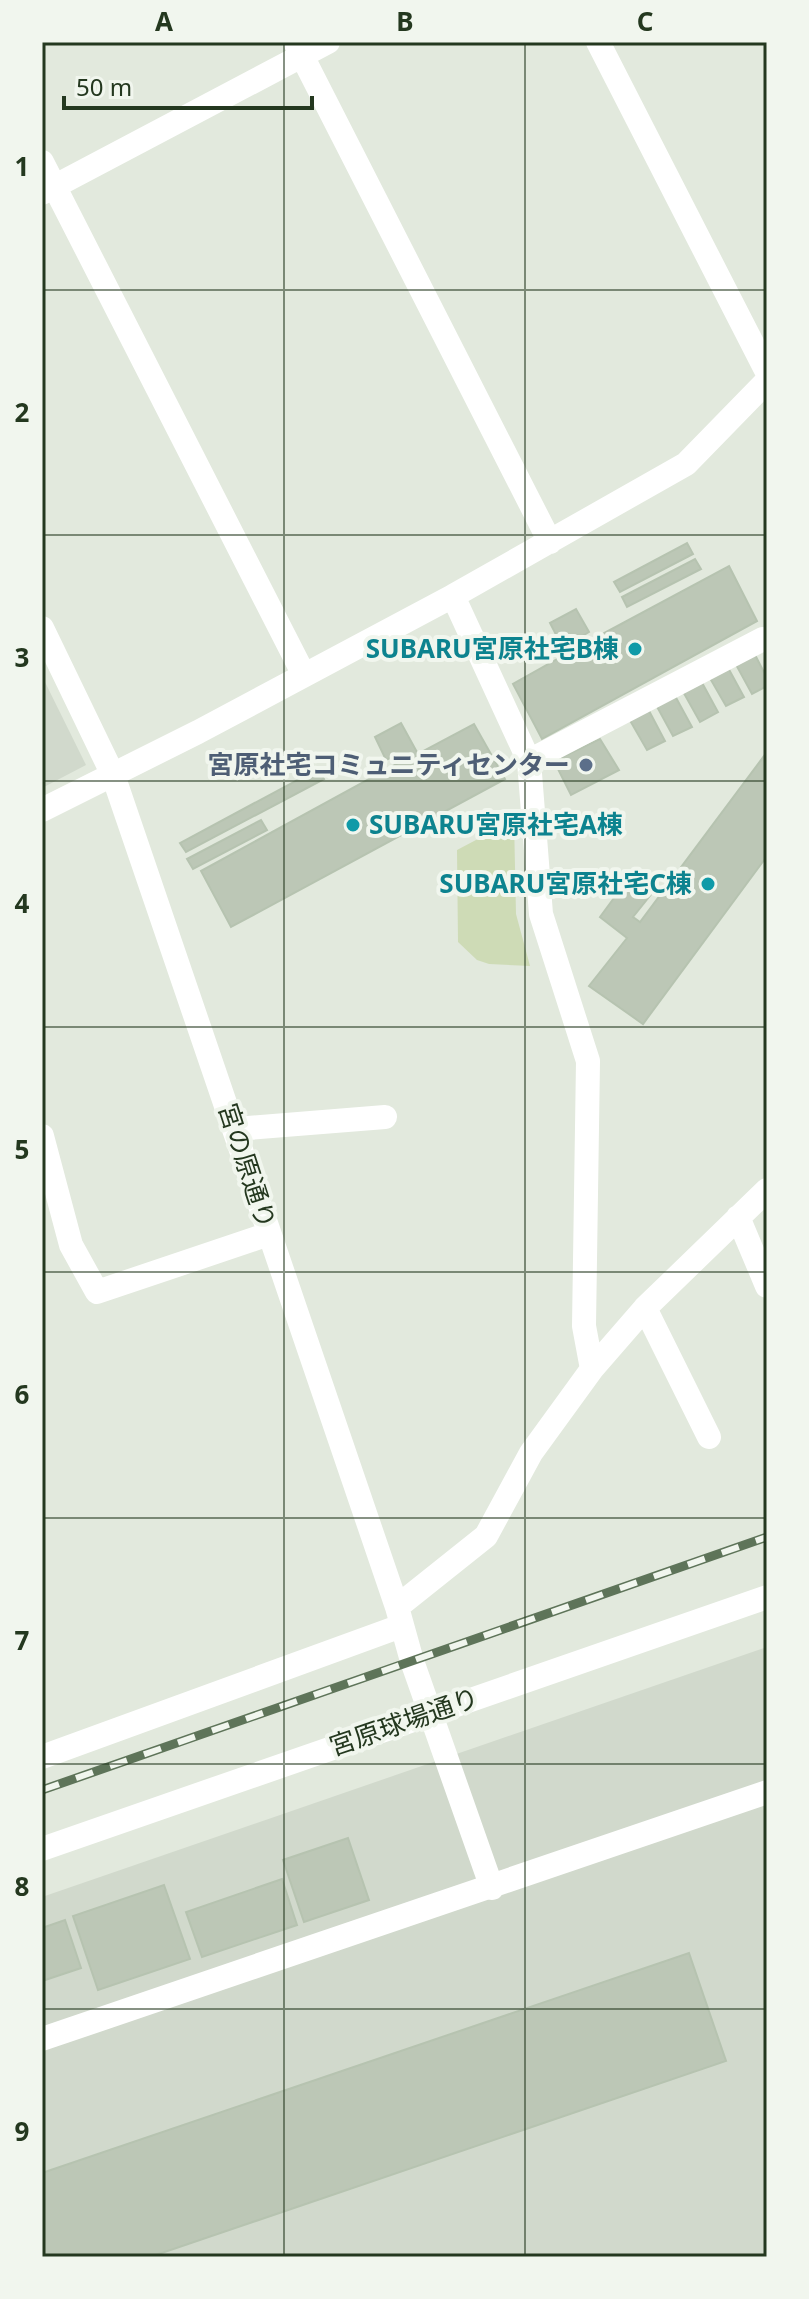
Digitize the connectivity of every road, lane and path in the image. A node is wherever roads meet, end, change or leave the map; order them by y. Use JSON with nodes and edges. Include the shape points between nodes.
{"nodes":[{"id":1,"x":328,"y":42,"type":"edge"},
{"id":2,"x":598,"y":42,"type":"edge"},
{"id":3,"x":299,"y":48,"type":"edge"},
{"id":4,"x":42,"y":162,"type":"edge"},
{"id":5,"x":48,"y":190,"type":"edge"},
{"id":6,"x":767,"y":372,"type":"edge"},
{"id":7,"x":767,"y":381,"type":"edge"},
{"id":8,"x":550,"y":542,"type":"junction"},
{"id":9,"x":453,"y":596,"type":"junction"},
{"id":10,"x":42,"y":628,"type":"edge"},
{"id":11,"x":763,"y":639,"type":"dead end"},
{"id":12,"x":304,"y":675,"type":"junction"},
{"id":13,"x":529,"y":761,"type":"junction"},
{"id":14,"x":113,"y":775,"type":"junction"},
{"id":15,"x":42,"y":810,"type":"edge"},
{"id":16,"x":385,"y":1117,"type":"dead end"},
{"id":17,"x":236,"y":1129,"type":"junction"},
{"id":18,"x":42,"y":1136,"type":"edge"},
{"id":19,"x":767,"y":1190,"type":"edge"},
{"id":20,"x":738,"y":1217,"type":"junction"},
{"id":21,"x":269,"y":1234,"type":"junction"},
{"id":22,"x":767,"y":1286,"type":"edge"},
{"id":23,"x":645,"y":1308,"type":"junction"},
{"id":24,"x":592,"y":1369,"type":"junction"},
{"id":25,"x":709,"y":1437,"type":"dead end"},
{"id":26,"x":767,"y":1597,"type":"edge"},
{"id":27,"x":399,"y":1616,"type":"junction"},
{"id":28,"x":430,"y":1712,"type":"junction"},
{"id":29,"x":42,"y":1757,"type":"edge"},
{"id":30,"x":767,"y":1792,"type":"edge"},
{"id":31,"x":42,"y":1849,"type":"edge"},
{"id":32,"x":492,"y":1888,"type":"junction"},
{"id":33,"x":42,"y":2039,"type":"edge"}],
"edges":[{"from":1,"to":3,"type":"street"},
{"from":2,"to":6,"type":"street"},
{"from":3,"to":5,"type":"street"},
{"from":3,"to":8,"type":"street"},
{"from":4,"to":5,"type":"street"},
{"from":5,"to":12,"type":"street"},
{"from":7,"to":8,"type":"street","via":[[686,464]]},
{"from":8,"to":9,"type":"street"},
{"from":9,"to":12,"type":"street"},
{"from":9,"to":13,"type":"street"},
{"from":10,"to":14,"type":"street","name":"宮の原通り"},
{"from":11,"to":13,"type":"street"},
{"from":12,"to":14,"type":"street"},
{"from":13,"to":24,"type":"street","via":[[541,914],[588,1061],[584,1326]]},
{"from":14,"to":15,"type":"street"},
{"from":14,"to":17,"type":"street","name":"宮の原通り"},
{"from":16,"to":17,"type":"street"},
{"from":17,"to":21,"type":"street","name":"宮の原通り"},
{"from":18,"to":21,"type":"street","via":[[71,1245],[97,1292]]},
{"from":19,"to":20,"type":"street"},
{"from":20,"to":22,"type":"street"},
{"from":20,"to":23,"type":"street"},
{"from":21,"to":27,"type":"street","name":"宮の原通り"},
{"from":23,"to":24,"type":"street"},
{"from":23,"to":25,"type":"street"},
{"from":24,"to":27,"type":"street","via":[[531,1453],[486,1536]]},
{"from":26,"to":28,"type":"street","name":"宮原球場通り"},
{"from":27,"to":28,"type":"street","name":"宮の原通り"},
{"from":27,"to":29,"type":"street"},
{"from":28,"to":31,"type":"street","name":"宮原球場通り"},
{"from":28,"to":32,"type":"street","name":"宮の原通り"},
{"from":30,"to":32,"type":"street"},
{"from":32,"to":33,"type":"street"}]}
